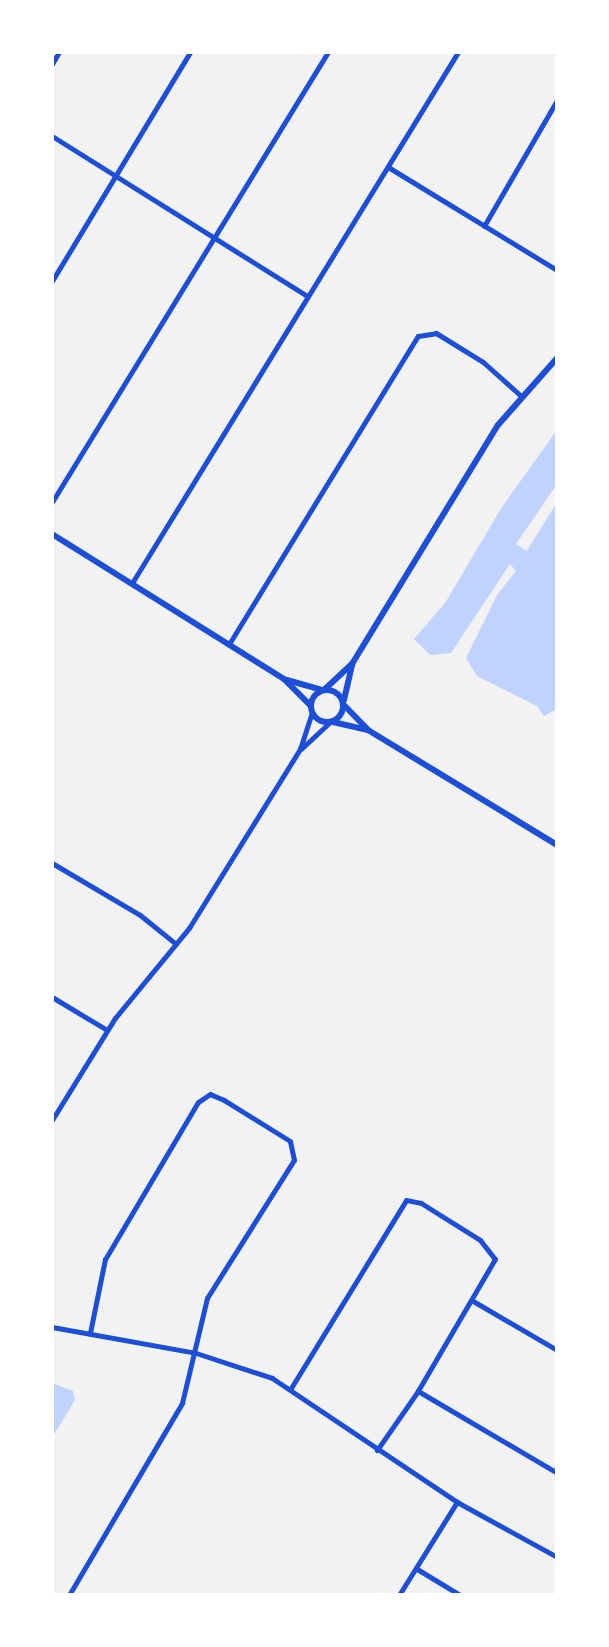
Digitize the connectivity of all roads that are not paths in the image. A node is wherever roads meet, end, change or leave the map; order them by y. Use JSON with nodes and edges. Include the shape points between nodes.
{"nodes":[{"id":1,"x":59,"y":52,"type":"edge"},
{"id":2,"x":190,"y":52,"type":"edge"},
{"id":3,"x":328,"y":52,"type":"edge"},
{"id":4,"x":458,"y":52,"type":"edge"},
{"id":5,"x":52,"y":64,"type":"edge"},
{"id":6,"x":557,"y":100,"type":"edge"},
{"id":7,"x":52,"y":136,"type":"edge"},
{"id":8,"x":388,"y":167,"type":"junction"},
{"id":9,"x":115,"y":175,"type":"junction"},
{"id":10,"x":484,"y":226,"type":"junction"},
{"id":11,"x":214,"y":238,"type":"junction"},
{"id":12,"x":557,"y":270,"type":"edge"},
{"id":13,"x":54,"y":273,"type":"edge"},
{"id":14,"x":52,"y":281,"type":"edge"},
{"id":15,"x":307,"y":296,"type":"junction"},
{"id":16,"x":557,"y":358,"type":"edge"},
{"id":17,"x":521,"y":396,"type":"junction"},
{"id":18,"x":52,"y":502,"type":"edge"},
{"id":19,"x":52,"y":534,"type":"edge"},
{"id":20,"x":132,"y":583,"type":"junction"},
{"id":21,"x":229,"y":644,"type":"junction"},
{"id":22,"x":352,"y":664,"type":"junction"},
{"id":23,"x":284,"y":679,"type":"junction"},
{"id":24,"x":324,"y":690,"type":"junction"},
{"id":25,"x":343,"y":703,"type":"junction"},
{"id":26,"x":311,"y":709,"type":"junction"},
{"id":27,"x":331,"y":722,"type":"junction"},
{"id":28,"x":368,"y":730,"type":"junction"},
{"id":29,"x":300,"y":749,"type":"junction"},
{"id":30,"x":557,"y":845,"type":"edge"},
{"id":31,"x":52,"y":863,"type":"edge"},
{"id":32,"x":176,"y":944,"type":"junction"},
{"id":33,"x":52,"y":997,"type":"edge"},
{"id":34,"x":107,"y":1030,"type":"junction"},
{"id":35,"x":52,"y":1120,"type":"edge"},
{"id":36,"x":473,"y":1301,"type":"junction"},
{"id":37,"x":52,"y":1327,"type":"edge"},
{"id":38,"x":90,"y":1333,"type":"junction"},
{"id":39,"x":557,"y":1350,"type":"edge"},
{"id":40,"x":196,"y":1353,"type":"junction"},
{"id":41,"x":291,"y":1388,"type":"junction"},
{"id":42,"x":418,"y":1391,"type":"junction"},
{"id":43,"x":377,"y":1450,"type":"junction"},
{"id":44,"x":557,"y":1473,"type":"edge"},
{"id":45,"x":457,"y":1502,"type":"junction"},
{"id":46,"x":557,"y":1557,"type":"edge"},
{"id":47,"x":416,"y":1568,"type":"junction"},
{"id":48,"x":69,"y":1595,"type":"edge"},
{"id":49,"x":399,"y":1595,"type":"edge"},
{"id":50,"x":460,"y":1595,"type":"edge"}],
"edges":[{"from":1,"to":5,"type":"street"},
{"from":2,"to":9,"type":"street"},
{"from":3,"to":11,"type":"street"},
{"from":4,"to":8,"type":"street"},
{"from":6,"to":10,"type":"street"},
{"from":7,"to":9,"type":"street"},
{"from":8,"to":10,"type":"street"},
{"from":8,"to":15,"type":"street"},
{"from":9,"to":11,"type":"street"},
{"from":9,"to":13,"type":"street"},
{"from":10,"to":12,"type":"street"},
{"from":11,"to":15,"type":"street"},
{"from":11,"to":18,"type":"street"},
{"from":13,"to":14,"type":"street"},
{"from":15,"to":20,"type":"street"},
{"from":16,"to":17,"type":"street"},
{"from":17,"to":21,"type":"street","via":[[436,333],[418,336]]},
{"from":17,"to":22,"type":"street"},
{"from":19,"to":20,"type":"street"},
{"from":20,"to":21,"type":"street"},
{"from":21,"to":23,"type":"street"},
{"from":22,"to":24,"type":"street"},
{"from":22,"to":25,"type":"street"},
{"from":23,"to":24,"type":"street"},
{"from":23,"to":26,"type":"street"},
{"from":24,"to":25,"type":"street","via":[[336,692]]},
{"from":24,"to":26,"type":"street"},
{"from":25,"to":27,"type":"street"},
{"from":25,"to":28,"type":"street"},
{"from":26,"to":27,"type":"street"},
{"from":26,"to":29,"type":"street"},
{"from":27,"to":28,"type":"street"},
{"from":27,"to":29,"type":"street"},
{"from":28,"to":30,"type":"street"},
{"from":29,"to":32,"type":"street"},
{"from":31,"to":32,"type":"street","via":[[140,915]]},
{"from":32,"to":34,"type":"street"},
{"from":33,"to":34,"type":"street"},
{"from":34,"to":35,"type":"street"},
{"from":36,"to":39,"type":"street"},
{"from":36,"to":41,"type":"street","via":[[495,1259],[489,1248],[421,1203],[406,1200]]},
{"from":36,"to":42,"type":"street"},
{"from":37,"to":38,"type":"street"},
{"from":38,"to":40,"type":"street"},
{"from":38,"to":40,"type":"street","via":[[97,1282],[112,1244],[198,1102],[210,1094],[290,1141],[294,1160],[207,1298]]},
{"from":40,"to":41,"type":"street"},
{"from":40,"to":48,"type":"street","via":[[182,1403]]},
{"from":41,"to":43,"type":"street"},
{"from":42,"to":43,"type":"street"},
{"from":42,"to":44,"type":"street"},
{"from":43,"to":45,"type":"street"},
{"from":45,"to":46,"type":"street"},
{"from":45,"to":47,"type":"street"},
{"from":47,"to":49,"type":"street"},
{"from":47,"to":50,"type":"street"}]}
